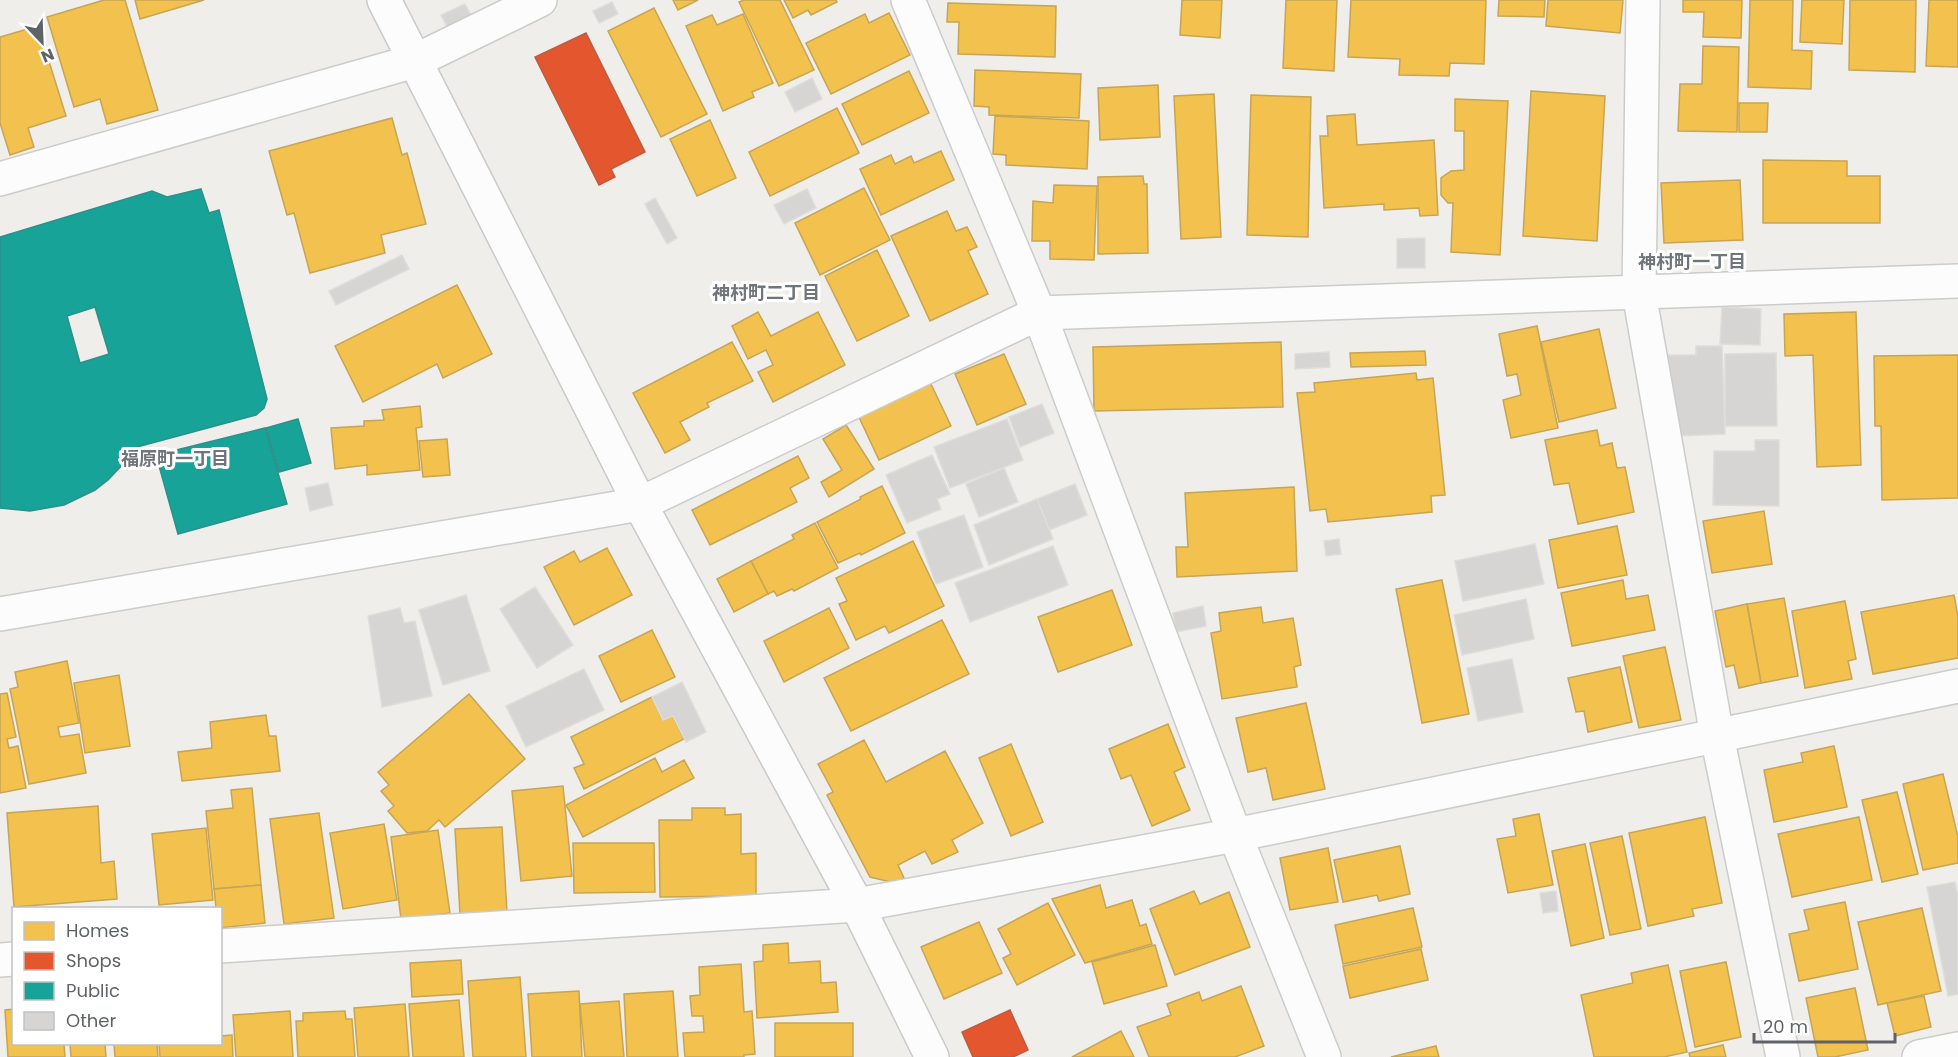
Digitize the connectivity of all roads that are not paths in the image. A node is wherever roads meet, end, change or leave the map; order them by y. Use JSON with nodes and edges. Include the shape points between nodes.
{"nodes":[{"id":1,"x":384,"y":0,"type":"edge"},
{"id":2,"x":540,"y":0,"type":"edge"},
{"id":3,"x":908,"y":0,"type":"edge"},
{"id":4,"x":1644,"y":0,"type":"edge"},
{"id":5,"x":415,"y":61,"type":"junction"},
{"id":6,"x":0,"y":178,"type":"edge"},
{"id":7,"x":1958,"y":281,"type":"edge"},
{"id":8,"x":1639,"y":293,"type":"junction"},
{"id":9,"x":1039,"y":313,"type":"junction"},
{"id":10,"x":640,"y":504,"type":"junction"},
{"id":11,"x":0,"y":614,"type":"edge"},
{"id":12,"x":1958,"y":686,"type":"edge"},
{"id":13,"x":1717,"y":736,"type":"junction"},
{"id":14,"x":1235,"y":835,"type":"junction"},
{"id":15,"x":857,"y":904,"type":"junction"},
{"id":16,"x":222,"y":946,"type":"edge"},
{"id":17,"x":1958,"y":1049,"type":"edge"},
{"id":18,"x":932,"y":1057,"type":"edge"},
{"id":19,"x":1324,"y":1057,"type":"edge"},
{"id":20,"x":1783,"y":1057,"type":"edge"},
{"id":21,"x":1919,"y":1057,"type":"edge"}],
"edges":[{"from":1,"to":5,"type":"street"},
{"from":2,"to":5,"type":"street"},
{"from":3,"to":9,"type":"street"},
{"from":4,"to":8,"type":"street"},
{"from":5,"to":6,"type":"street"},
{"from":5,"to":10,"type":"street"},
{"from":7,"to":8,"type":"street"},
{"from":8,"to":9,"type":"street"},
{"from":8,"to":13,"type":"street"},
{"from":9,"to":10,"type":"street"},
{"from":9,"to":14,"type":"street"},
{"from":10,"to":11,"type":"street"},
{"from":10,"to":15,"type":"street"},
{"from":12,"to":13,"type":"street"},
{"from":13,"to":14,"type":"street"},
{"from":13,"to":20,"type":"street"},
{"from":14,"to":15,"type":"street"},
{"from":14,"to":19,"type":"street"},
{"from":15,"to":16,"type":"street"},
{"from":15,"to":18,"type":"street"},
{"from":17,"to":21,"type":"street"}]}
